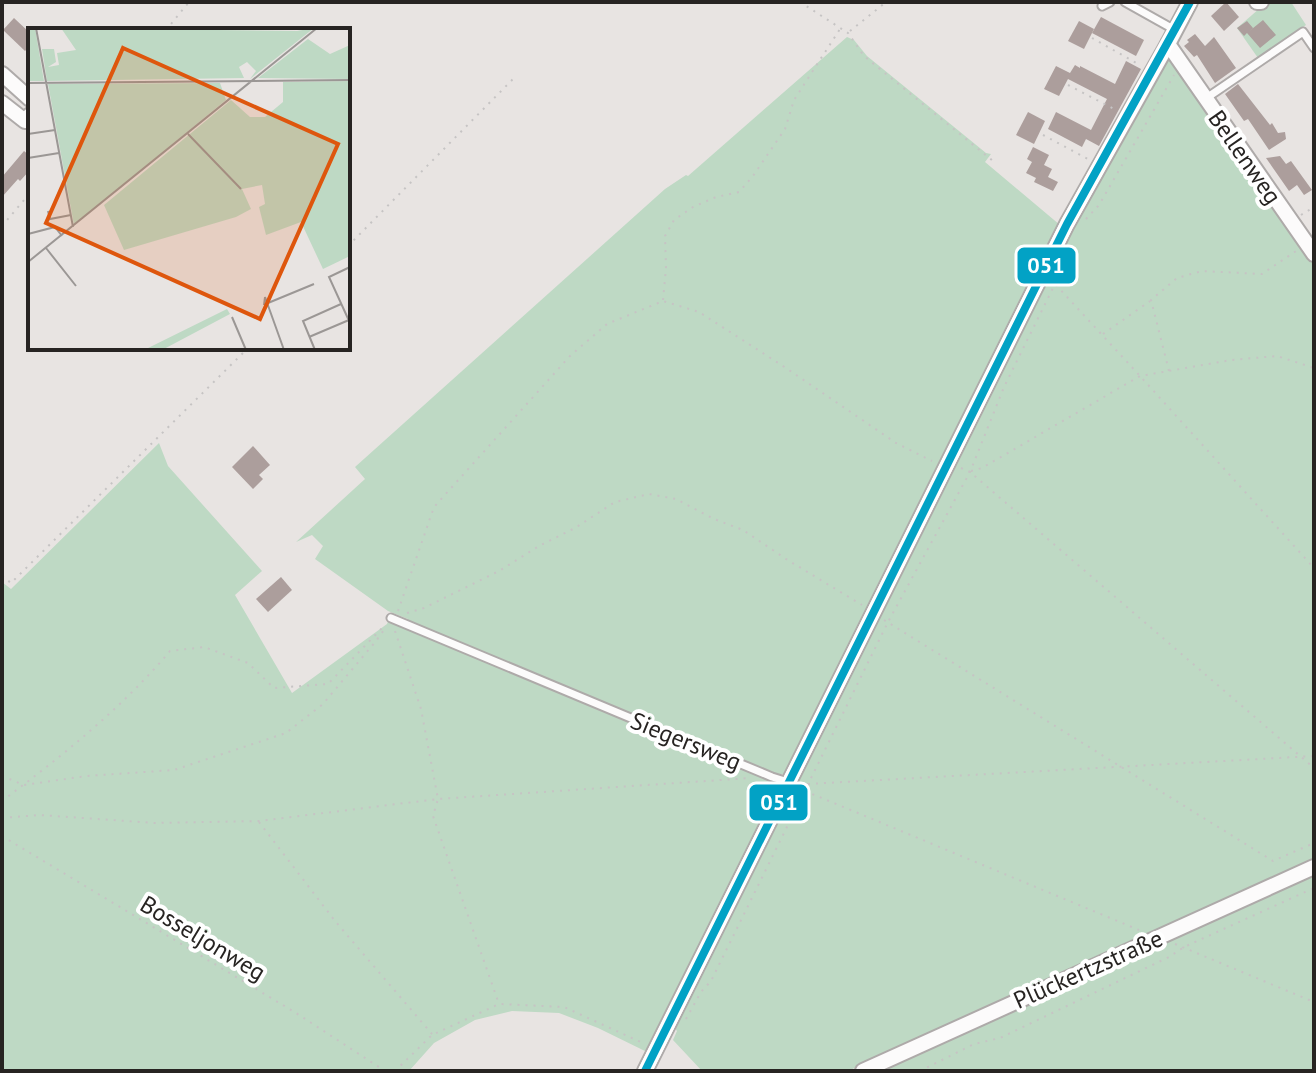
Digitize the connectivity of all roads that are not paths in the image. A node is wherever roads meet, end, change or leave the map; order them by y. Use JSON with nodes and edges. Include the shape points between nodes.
{"nodes":[{"id":1,"x":1110,"y":2,"type":"edge"},
{"id":2,"x":1125,"y":2,"type":"edge"},
{"id":3,"x":1190,"y":2,"type":"edge"},
{"id":4,"x":1102,"y":6,"type":"dead end"},
{"id":5,"x":1175,"y":30,"type":"junction"},
{"id":6,"x":1168,"y":44,"type":"junction"},
{"id":7,"x":1314,"y":48,"type":"edge"},
{"id":8,"x":5,"y":82,"type":"edge"},
{"id":9,"x":28,"y":98,"type":"edge"},
{"id":10,"x":1205,"y":99,"type":"junction"},
{"id":11,"x":2,"y":103,"type":"edge"},
{"id":12,"x":28,"y":117,"type":"edge"},
{"id":13,"x":1310,"y":249,"type":"edge"},
{"id":14,"x":391,"y":618,"type":"road end"},
{"id":15,"x":788,"y":782,"type":"junction"},
{"id":16,"x":1314,"y":867,"type":"edge"},
{"id":17,"x":645,"y":1071,"type":"edge"},
{"id":18,"x":863,"y":1071,"type":"edge"}],
"edges":[{"from":1,"to":4,"type":"lane"},
{"from":2,"to":5,"type":"lane"},
{"from":3,"to":5,"type":"street"},
{"from":5,"to":6,"type":"street"},
{"from":6,"to":10,"type":"street","name":"Bellenweg"},
{"from":6,"to":15,"type":"street","via":[[1067,224]]},
{"from":7,"to":10,"type":"lane","name":"Bellenweg","via":[[1303,32]]},
{"from":8,"to":9,"type":"street"},
{"from":10,"to":13,"type":"street","name":"Bellenweg"},
{"from":11,"to":12,"type":"street","via":[[25,121]]},
{"from":14,"to":15,"type":"lane","name":"Siegersweg"},
{"from":15,"to":17,"type":"street"},
{"from":16,"to":18,"type":"street","name":"Plückertzstraße"}]}
